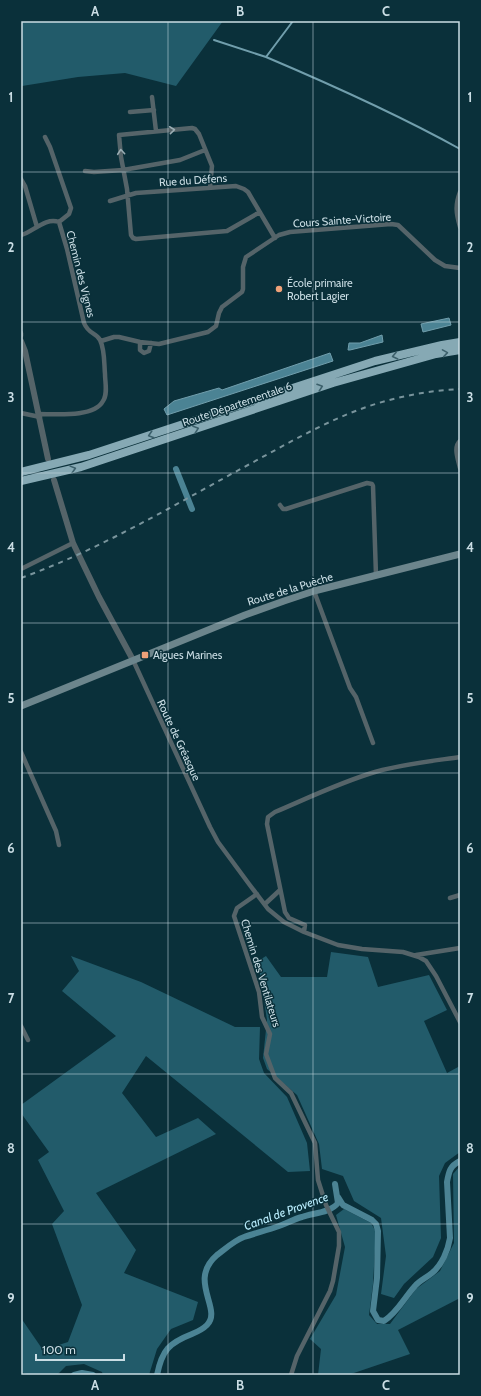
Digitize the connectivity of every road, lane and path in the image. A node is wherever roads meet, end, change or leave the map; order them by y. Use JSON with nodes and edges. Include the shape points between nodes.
{"nodes":[{"id":1,"x":152,"y":97,"type":"dead end"},
{"id":2,"x":154,"y":110,"type":"junction"},
{"id":3,"x":130,"y":112,"type":"dead end"},
{"id":4,"x":156,"y":131,"type":"junction"},
{"id":5,"x":45,"y":137,"type":"dead end"},
{"id":6,"x":205,"y":150,"type":"junction"},
{"id":7,"x":123,"y":170,"type":"junction"},
{"id":8,"x":85,"y":171,"type":"dead end"},
{"id":9,"x":21,"y":179,"type":"edge"},
{"id":10,"x":210,"y":187,"type":"junction"},
{"id":11,"x":460,"y":192,"type":"edge"},
{"id":12,"x":127,"y":196,"type":"junction"},
{"id":13,"x":110,"y":201,"type":"dead end"},
{"id":14,"x":260,"y":212,"type":"junction"},
{"id":15,"x":59,"y":222,"type":"junction"},
{"id":16,"x":37,"y":227,"type":"junction"},
{"id":17,"x":460,"y":227,"type":"edge"},
{"id":18,"x":21,"y":235,"type":"edge"},
{"id":19,"x":275,"y":238,"type":"junction"},
{"id":20,"x":460,"y":268,"type":"edge"},
{"id":21,"x":21,"y":341,"type":"edge"},
{"id":22,"x":101,"y":341,"type":"junction"},
{"id":23,"x":140,"y":342,"type":"junction"},
{"id":24,"x":460,"y":342,"type":"edge"},
{"id":25,"x":151,"y":343,"type":"junction"},
{"id":26,"x":460,"y":350,"type":"edge"},
{"id":27,"x":21,"y":413,"type":"edge"},
{"id":28,"x":39,"y":416,"type":"junction"},
{"id":29,"x":460,"y":441,"type":"edge"},
{"id":30,"x":48,"y":459,"type":"dead end"},
{"id":31,"x":460,"y":468,"type":"edge"},
{"id":32,"x":21,"y":472,"type":"edge"},
{"id":33,"x":54,"y":480,"type":"dead end"},
{"id":34,"x":21,"y":481,"type":"edge"},
{"id":35,"x":280,"y":505,"type":"dead end"},
{"id":36,"x":73,"y":543,"type":"junction"},
{"id":37,"x":460,"y":554,"type":"edge"},
{"id":38,"x":21,"y":569,"type":"edge"},
{"id":39,"x":376,"y":575,"type":"junction"},
{"id":40,"x":314,"y":591,"type":"junction"},
{"id":41,"x":133,"y":660,"type":"junction"},
{"id":42,"x":21,"y":706,"type":"edge"},
{"id":43,"x":373,"y":743,"type":"dead end"},
{"id":44,"x":21,"y":752,"type":"edge"},
{"id":45,"x":460,"y":757,"type":"edge"},
{"id":46,"x":59,"y":845,"type":"dead end"},
{"id":47,"x":280,"y":890,"type":"junction"},
{"id":48,"x":257,"y":894,"type":"junction"},
{"id":49,"x":460,"y":895,"type":"edge"},
{"id":50,"x":450,"y":898,"type":"dead end"},
{"id":51,"x":265,"y":904,"type":"junction"},
{"id":52,"x":304,"y":932,"type":"junction"},
{"id":53,"x":460,"y":948,"type":"edge"},
{"id":54,"x":416,"y":955,"type":"junction"},
{"id":55,"x":460,"y":1022,"type":"edge"},
{"id":56,"x":21,"y":1026,"type":"edge"},
{"id":57,"x":28,"y":1040,"type":"dead end"},
{"id":58,"x":291,"y":1375,"type":"edge"}],
"edges":[{"from":1,"to":2,"type":"street"},
{"from":2,"to":3,"type":"street"},
{"from":2,"to":4,"type":"street"},
{"from":4,"to":6,"type":"street","one_way":true,"via":[[195,128]]},
{"from":7,"to":4,"type":"street","one_way":true,"via":[[119,135]]},
{"from":5,"to":15,"type":"street","via":[[71,208],[70,214]]},
{"from":6,"to":7,"type":"street","via":[[180,160]]},
{"from":6,"to":10,"type":"street","via":[[212,166]]},
{"from":7,"to":8,"type":"street"},
{"from":7,"to":12,"type":"street"},
{"from":9,"to":16,"type":"street"},
{"from":10,"to":12,"type":"street","name":"Rue du Défens","via":[[136,193]]},
{"from":10,"to":14,"type":"street","name":"Rue du Défens","via":[[236,186],[244,189]]},
{"from":11,"to":17,"type":"street","via":[[456,206]]},
{"from":12,"to":13,"type":"street","name":"Rue du Défens"},
{"from":12,"to":14,"type":"street","via":[[131,235],[134,239],[227,231]]},
{"from":14,"to":19,"type":"street","name":"Rue du Défens"},
{"from":15,"to":16,"type":"street","name":"Chemin des Vignes","via":[[48,221]]},
{"from":15,"to":22,"type":"street","name":"Chemin des Vignes","via":[[84,323],[87,330]]},
{"from":16,"to":18,"type":"street","name":"Chemin des Vignes"},
{"from":19,"to":20,"type":"street","name":"Cours Sainte-Victoire","via":[[290,232],[394,224],[401,227],[440,264]]},
{"from":19,"to":25,"type":"street","name":"Cours Sainte-Victoire","via":[[246,257],[243,262],[242,292],[221,309],[218,322],[212,330],[164,343]]},
{"from":21,"to":28,"type":"street"},
{"from":22,"to":23,"type":"street","name":"Cours Sainte-Victoire","via":[[119,337]]},
{"from":22,"to":28,"type":"street","via":[[106,391],[104,401],[94,410]]},
{"from":23,"to":25,"type":"street","name":"Cours Sainte-Victoire"},
{"from":23,"to":25,"type":"street","name":"Cours Sainte-Victoire","via":[[140,350],[144,353],[149,351]]},
{"from":24,"to":32,"type":"highway","name":"Route Départementale 6","one_way":true,"via":[[375,361],[89,455]]},
{"from":34,"to":26,"type":"highway","name":"Route Départementale 6","one_way":true,"via":[[81,466],[332,383],[436,354]]},
{"from":27,"to":28,"type":"street"},
{"from":28,"to":30,"type":"street"},
{"from":29,"to":31,"type":"street","via":[[456,449]]},
{"from":33,"to":36,"type":"street"},
{"from":35,"to":39,"type":"street","via":[[286,509],[367,483],[372,484]]},
{"from":36,"to":38,"type":"street"},
{"from":36,"to":41,"type":"street","via":[[98,597]]},
{"from":37,"to":39,"type":"main road","name":"Route de la Puèche"},
{"from":39,"to":40,"type":"main road","name":"Route de la Puèche"},
{"from":40,"to":41,"type":"main road","name":"Route de la Puèche","via":[[245,615]]},
{"from":40,"to":43,"type":"street"},
{"from":41,"to":42,"type":"main road","name":"Route de la Puèche"},
{"from":41,"to":48,"type":"street","name":"Route de Gréasque","via":[[210,827],[218,842]]},
{"from":44,"to":46,"type":"street","via":[[56,830]]},
{"from":45,"to":47,"type":"street","via":[[375,772],[271,814],[267,824]]},
{"from":47,"to":51,"type":"street"},
{"from":47,"to":52,"type":"street","via":[[286,914],[305,925]]},
{"from":48,"to":51,"type":"street","name":"Route de Gréasque"},
{"from":48,"to":58,"type":"street","name":"Chemin des Ventilateurs","via":[[237,908],[234,916],[259,992],[262,1017],[270,1034],[266,1054],[274,1078],[291,1093],[315,1143],[318,1180],[339,1232],[339,1246],[330,1291],[297,1356]]},
{"from":49,"to":50,"type":"street"},
{"from":51,"to":52,"type":"street","name":"Route de Gréasque","via":[[275,916]]},
{"from":52,"to":54,"type":"street","name":"Route de Gréasque","via":[[338,945]]},
{"from":53,"to":54,"type":"street"},
{"from":54,"to":55,"type":"street","via":[[426,961],[431,968]]},
{"from":56,"to":57,"type":"street"}]}
